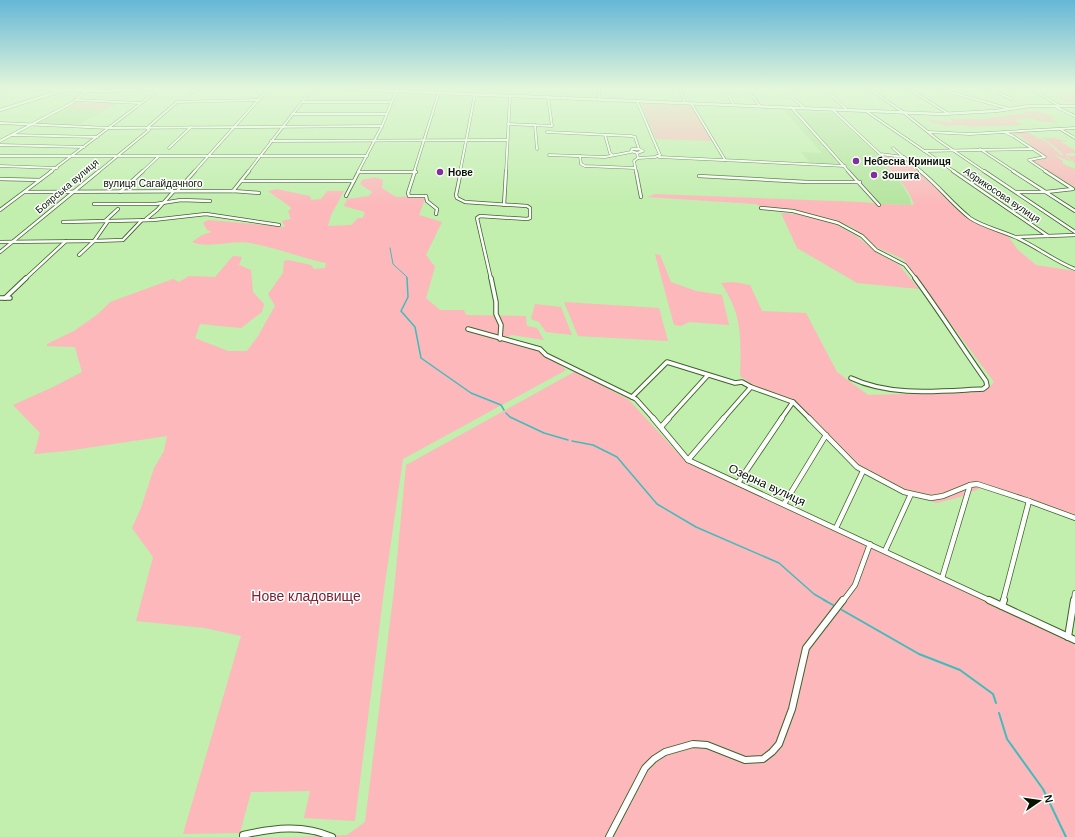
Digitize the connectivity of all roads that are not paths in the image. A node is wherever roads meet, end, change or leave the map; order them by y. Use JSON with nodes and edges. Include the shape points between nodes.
{"nodes":[{"id":1,"x":23,"y":128,"type":"edge"},
{"id":2,"x":109,"y":128,"type":"edge"},
{"id":3,"x":147,"y":128,"type":"edge"},
{"id":4,"x":191,"y":128,"type":"edge"},
{"id":5,"x":234,"y":128,"type":"edge"},
{"id":6,"x":281,"y":128,"type":"edge"},
{"id":7,"x":381,"y":128,"type":"edge"},
{"id":8,"x":428,"y":128,"type":"edge"},
{"id":9,"x":468,"y":128,"type":"edge"},
{"id":10,"x":508,"y":128,"type":"edge"},
{"id":11,"x":536,"y":128,"type":"edge"},
{"id":12,"x":649,"y":128,"type":"edge"},
{"id":13,"x":706,"y":128,"type":"edge"},
{"id":14,"x":810,"y":128,"type":"edge"},
{"id":15,"x":852,"y":128,"type":"edge"},
{"id":16,"x":891,"y":128,"type":"edge"},
{"id":17,"x":923,"y":128,"type":"edge"},
{"id":18,"x":1075,"y":128,"type":"edge"},
{"id":19,"x":1060,"y":129,"type":"junction"},
{"id":20,"x":547,"y":132,"type":"dead end"},
{"id":21,"x":928,"y":132,"type":"junction"},
{"id":22,"x":1004,"y":132,"type":"junction"},
{"id":23,"x":11,"y":135,"type":"junction"},
{"id":24,"x":605,"y":135,"type":"junction"},
{"id":25,"x":97,"y":137,"type":"junction"},
{"id":26,"x":1075,"y":138,"type":"edge"},
{"id":27,"x":424,"y":140,"type":"junction"},
{"id":28,"x":466,"y":140,"type":"junction"},
{"id":29,"x":507,"y":140,"type":"junction"},
{"id":30,"x":0,"y":141,"type":"edge"},
{"id":31,"x":271,"y":141,"type":"junction"},
{"id":32,"x":375,"y":141,"type":"junction"},
{"id":33,"x":0,"y":145,"type":"edge"},
{"id":34,"x":85,"y":147,"type":"junction"},
{"id":35,"x":169,"y":148,"type":"dead end"},
{"id":36,"x":893,"y":148,"type":"dead end"},
{"id":37,"x":537,"y":149,"type":"dead end"},
{"id":38,"x":639,"y":149,"type":"junction"},
{"id":39,"x":953,"y":150,"type":"junction"},
{"id":40,"x":980,"y":150,"type":"junction"},
{"id":41,"x":1033,"y":150,"type":"junction"},
{"id":42,"x":924,"y":151,"type":"junction"},
{"id":43,"x":631,"y":152,"type":"junction"},
{"id":44,"x":637,"y":153,"type":"junction"},
{"id":45,"x":612,"y":154,"type":"junction"},
{"id":46,"x":549,"y":155,"type":"dead end"},
{"id":47,"x":0,"y":156,"type":"edge"},
{"id":48,"x":259,"y":156,"type":"junction"},
{"id":49,"x":367,"y":156,"type":"junction"},
{"id":50,"x":580,"y":156,"type":"junction"},
{"id":51,"x":71,"y":157,"type":"junction"},
{"id":52,"x":114,"y":157,"type":"junction"},
{"id":53,"x":158,"y":157,"type":"junction"},
{"id":54,"x":208,"y":157,"type":"junction"},
{"id":55,"x":659,"y":157,"type":"junction"},
{"id":56,"x":904,"y":157,"type":"junction"},
{"id":57,"x":638,"y":158,"type":"junction"},
{"id":58,"x":725,"y":160,"type":"junction"},
{"id":59,"x":0,"y":166,"type":"edge"},
{"id":60,"x":845,"y":166,"type":"junction"},
{"id":61,"x":57,"y":168,"type":"junction"},
{"id":62,"x":636,"y":168,"type":"junction"},
{"id":63,"x":359,"y":172,"type":"junction"},
{"id":64,"x":416,"y":172,"type":"junction"},
{"id":65,"x":699,"y":176,"type":"dead end"},
{"id":66,"x":0,"y":179,"type":"edge"},
{"id":67,"x":7,"y":179,"type":"junction"},
{"id":68,"x":40,"y":180,"type":"junction"},
{"id":69,"x":241,"y":181,"type":"junction"},
{"id":70,"x":354,"y":181,"type":"junction"},
{"id":71,"x":860,"y":182,"type":"junction"},
{"id":72,"x":0,"y":184,"type":"edge"},
{"id":73,"x":233,"y":190,"type":"junction"},
{"id":74,"x":175,"y":191,"type":"junction"},
{"id":75,"x":25,"y":192,"type":"junction"},
{"id":76,"x":73,"y":192,"type":"junction"},
{"id":77,"x":120,"y":192,"type":"junction"},
{"id":78,"x":1016,"y":192,"type":"junction"},
{"id":79,"x":1046,"y":192,"type":"junction"},
{"id":80,"x":259,"y":193,"type":"dead end"},
{"id":81,"x":346,"y":196,"type":"dead end"},
{"id":82,"x":641,"y":197,"type":"dead end"},
{"id":83,"x":210,"y":201,"type":"dead end"},
{"id":84,"x":94,"y":204,"type":"dead end"},
{"id":85,"x":163,"y":204,"type":"junction"},
{"id":86,"x":504,"y":205,"type":"junction"},
{"id":87,"x":879,"y":205,"type":"dead end"},
{"id":88,"x":761,"y":208,"type":"dead end"},
{"id":89,"x":118,"y":209,"type":"dead end"},
{"id":90,"x":0,"y":210,"type":"edge"},
{"id":91,"x":1075,"y":211,"type":"edge"},
{"id":92,"x":436,"y":214,"type":"dead end"},
{"id":93,"x":146,"y":219,"type":"junction"},
{"id":94,"x":142,"y":220,"type":"junction"},
{"id":95,"x":63,"y":222,"type":"dead end"},
{"id":96,"x":106,"y":222,"type":"junction"},
{"id":97,"x":279,"y":225,"type":"dead end"},
{"id":98,"x":1075,"y":232,"type":"edge"},
{"id":99,"x":1075,"y":235,"type":"edge"},
{"id":100,"x":1016,"y":236,"type":"junction"},
{"id":101,"x":1048,"y":236,"type":"junction"},
{"id":102,"x":66,"y":241,"type":"junction"},
{"id":103,"x":94,"y":241,"type":"junction"},
{"id":104,"x":0,"y":242,"type":"edge"},
{"id":105,"x":12,"y":242,"type":"junction"},
{"id":106,"x":0,"y":252,"type":"edge"},
{"id":107,"x":79,"y":255,"type":"dead end"},
{"id":108,"x":1075,"y":269,"type":"edge"},
{"id":109,"x":0,"y":298,"type":"edge"},
{"id":110,"x":5,"y":298,"type":"junction"},
{"id":111,"x":10,"y":298,"type":"dead end"},
{"id":112,"x":468,"y":329,"type":"dead end"},
{"id":113,"x":500,"y":339,"type":"junction"},
{"id":114,"x":708,"y":375,"type":"junction"},
{"id":115,"x":851,"y":378,"type":"dead end"},
{"id":116,"x":751,"y":387,"type":"junction"},
{"id":117,"x":632,"y":397,"type":"junction"},
{"id":118,"x":793,"y":402,"type":"junction"},
{"id":119,"x":661,"y":427,"type":"junction"},
{"id":120,"x":826,"y":435,"type":"junction"},
{"id":121,"x":688,"y":460,"type":"junction"},
{"id":122,"x":864,"y":471,"type":"junction"},
{"id":123,"x":738,"y":482,"type":"junction"},
{"id":124,"x":970,"y":485,"type":"junction"},
{"id":125,"x":911,"y":494,"type":"junction"},
{"id":126,"x":1029,"y":501,"type":"junction"},
{"id":127,"x":784,"y":504,"type":"junction"},
{"id":128,"x":1075,"y":518,"type":"edge"},
{"id":129,"x":836,"y":528,"type":"junction"},
{"id":130,"x":870,"y":544,"type":"junction"},
{"id":131,"x":885,"y":551,"type":"junction"},
{"id":132,"x":942,"y":578,"type":"junction"},
{"id":133,"x":1075,"y":593,"type":"edge"},
{"id":134,"x":1002,"y":606,"type":"junction"},
{"id":135,"x":1068,"y":636,"type":"junction"},
{"id":136,"x":1075,"y":640,"type":"edge"},
{"id":137,"x":243,"y":837,"type":"edge"},
{"id":138,"x":332,"y":837,"type":"edge"},
{"id":139,"x":609,"y":837,"type":"edge"}],
"edges":[{"from":1,"to":23,"type":"street"},
{"from":2,"to":25,"type":"street"},
{"from":3,"to":52,"type":"street","name":"Боярська вулиця","via":[[149,130]]},
{"from":4,"to":35,"type":"street"},
{"from":5,"to":54,"type":"street"},
{"from":6,"to":31,"type":"street"},
{"from":7,"to":32,"type":"street"},
{"from":8,"to":27,"type":"street"},
{"from":9,"to":28,"type":"street"},
{"from":10,"to":29,"type":"street"},
{"from":11,"to":37,"type":"street"},
{"from":12,"to":55,"type":"street"},
{"from":13,"to":58,"type":"street"},
{"from":14,"to":60,"type":"street"},
{"from":15,"to":56,"type":"street","via":[[880,154]]},
{"from":16,"to":42,"type":"street","name":"Абрикосова вулиця"},
{"from":17,"to":21,"type":"street"},
{"from":18,"to":19,"type":"street"},
{"from":19,"to":22,"type":"street"},
{"from":19,"to":26,"type":"street"},
{"from":20,"to":24,"type":"street"},
{"from":21,"to":22,"type":"street"},
{"from":21,"to":39,"type":"street"},
{"from":22,"to":41,"type":"street"},
{"from":23,"to":25,"type":"street"},
{"from":23,"to":30,"type":"street"},
{"from":24,"to":38,"type":"street","via":[[633,136]]},
{"from":24,"to":45,"type":"street"},
{"from":25,"to":34,"type":"street"},
{"from":27,"to":28,"type":"street"},
{"from":27,"to":32,"type":"street"},
{"from":27,"to":64,"type":"street"},
{"from":28,"to":29,"type":"street"},
{"from":28,"to":86,"type":"street","via":[[456,195],[465,202]]},
{"from":29,"to":86,"type":"street"},
{"from":31,"to":32,"type":"street"},
{"from":31,"to":48,"type":"street"},
{"from":32,"to":49,"type":"street"},
{"from":33,"to":34,"type":"street"},
{"from":34,"to":51,"type":"street"},
{"from":36,"to":56,"type":"street"},
{"from":38,"to":43,"type":"street","via":[[632,149]]},
{"from":38,"to":44,"type":"street","via":[[642,152]]},
{"from":39,"to":40,"type":"street"},
{"from":39,"to":42,"type":"street"},
{"from":39,"to":78,"type":"street"},
{"from":40,"to":41,"type":"street"},
{"from":40,"to":79,"type":"street"},
{"from":41,"to":79,"type":"street","via":[[1045,157],[1029,160],[1073,189]]},
{"from":42,"to":101,"type":"street","name":"Абрикосова вулиця"},
{"from":43,"to":44,"type":"street"},
{"from":43,"to":45,"type":"street"},
{"from":44,"to":57,"type":"street"},
{"from":45,"to":50,"type":"street","via":[[605,157]]},
{"from":46,"to":50,"type":"street"},
{"from":47,"to":51,"type":"street"},
{"from":48,"to":49,"type":"street"},
{"from":48,"to":54,"type":"street"},
{"from":48,"to":69,"type":"street"},
{"from":49,"to":63,"type":"street"},
{"from":50,"to":62,"type":"street","via":[[581,164],[585,166]]},
{"from":51,"to":52,"type":"street"},
{"from":51,"to":61,"type":"street"},
{"from":52,"to":53,"type":"street"},
{"from":52,"to":76,"type":"street","name":"Боярська вулиця"},
{"from":53,"to":54,"type":"street"},
{"from":53,"to":77,"type":"street"},
{"from":54,"to":74,"type":"street"},
{"from":55,"to":57,"type":"street"},
{"from":55,"to":58,"type":"street"},
{"from":56,"to":100,"type":"street","via":[[935,183],[966,216]]},
{"from":57,"to":62,"type":"street","via":[[634,161]]},
{"from":58,"to":60,"type":"street"},
{"from":59,"to":61,"type":"street"},
{"from":60,"to":71,"type":"street"},
{"from":61,"to":68,"type":"street"},
{"from":62,"to":82,"type":"street"},
{"from":63,"to":64,"type":"street"},
{"from":63,"to":70,"type":"street"},
{"from":64,"to":92,"type":"street","via":[[409,196],[426,196],[427,201],[437,209]]},
{"from":65,"to":71,"type":"street"},
{"from":66,"to":67,"type":"street"},
{"from":67,"to":68,"type":"street"},
{"from":67,"to":72,"type":"street"},
{"from":68,"to":75,"type":"street"},
{"from":69,"to":70,"type":"street"},
{"from":69,"to":73,"type":"street"},
{"from":70,"to":81,"type":"street"},
{"from":71,"to":87,"type":"street"},
{"from":73,"to":74,"type":"street","name":"вулиця Сагайдачного"},
{"from":73,"to":80,"type":"street","name":"вулиця Сагайдачного"},
{"from":74,"to":77,"type":"street","name":"вулиця Сагайдачного"},
{"from":74,"to":85,"type":"street"},
{"from":75,"to":76,"type":"street","name":"вулиця Сагайдачного"},
{"from":75,"to":90,"type":"street"},
{"from":76,"to":77,"type":"street","name":"вулиця Сагайдачного"},
{"from":76,"to":105,"type":"street","name":"Боярська вулиця"},
{"from":78,"to":79,"type":"street"},
{"from":78,"to":98,"type":"street"},
{"from":79,"to":91,"type":"street"},
{"from":83,"to":85,"type":"street","via":[[180,200]]},
{"from":84,"to":85,"type":"street"},
{"from":85,"to":93,"type":"street"},
{"from":86,"to":113,"type":"street","via":[[527,206],[530,208],[530,218],[477,218],[498,321],[501,325]]},
{"from":88,"to":115,"type":"street","via":[[793,211],[838,223],[862,236],[876,250],[905,265],[945,319],[987,386],[983,389],[879,389],[859,384]]},
{"from":89,"to":96,"type":"street"},
{"from":93,"to":94,"type":"street"},
{"from":93,"to":97,"type":"street","via":[[206,214]]},
{"from":94,"to":96,"type":"street"},
{"from":94,"to":103,"type":"street","via":[[123,240]]},
{"from":95,"to":96,"type":"street"},
{"from":96,"to":103,"type":"street"},
{"from":99,"to":101,"type":"street","name":"Абрикосова вулиця"},
{"from":100,"to":101,"type":"street"},
{"from":100,"to":108,"type":"street"},
{"from":102,"to":103,"type":"street"},
{"from":102,"to":105,"type":"street"},
{"from":102,"to":110,"type":"street"},
{"from":103,"to":107,"type":"street"},
{"from":104,"to":105,"type":"street"},
{"from":105,"to":106,"type":"street","name":"Боярська вулиця"},
{"from":109,"to":110,"type":"street"},
{"from":110,"to":111,"type":"street"},
{"from":112,"to":113,"type":"street","name":"Озерна вулиця"},
{"from":113,"to":117,"type":"street","name":"Озерна вулиця","via":[[540,349],[546,355]]},
{"from":114,"to":116,"type":"street","via":[[735,383],[742,382]]},
{"from":114,"to":117,"type":"street","via":[[667,362]]},
{"from":114,"to":119,"type":"street"},
{"from":116,"to":118,"type":"street"},
{"from":116,"to":121,"type":"street"},
{"from":117,"to":119,"type":"street","name":"Озерна вулиця"},
{"from":118,"to":120,"type":"street"},
{"from":118,"to":123,"type":"street"},
{"from":119,"to":121,"type":"street","name":"Озерна вулиця"},
{"from":120,"to":122,"type":"street"},
{"from":120,"to":127,"type":"street"},
{"from":121,"to":123,"type":"street","name":"Озерна вулиця"},
{"from":122,"to":125,"type":"street"},
{"from":122,"to":129,"type":"street"},
{"from":123,"to":127,"type":"street","name":"Озерна вулиця"},
{"from":124,"to":125,"type":"street","via":[[931,498]]},
{"from":124,"to":126,"type":"street","via":[[977,484]]},
{"from":124,"to":132,"type":"street"},
{"from":125,"to":131,"type":"street"},
{"from":126,"to":128,"type":"street"},
{"from":126,"to":134,"type":"street"},
{"from":127,"to":129,"type":"street","name":"Озерна вулиця"},
{"from":129,"to":130,"type":"street","name":"Озерна вулиця"},
{"from":130,"to":131,"type":"street","name":"Озерна вулиця"},
{"from":130,"to":139,"type":"street","via":[[855,585],[806,648],[792,710],[779,744],[772,752],[763,759],[745,760],[707,745],[693,744],[665,752],[645,768]]},
{"from":131,"to":132,"type":"street","name":"Озерна вулиця"},
{"from":132,"to":134,"type":"street","name":"Озерна вулиця"},
{"from":133,"to":135,"type":"street"},
{"from":134,"to":135,"type":"street","name":"Озерна вулиця"},
{"from":135,"to":136,"type":"street","name":"Озерна вулиця"},
{"from":137,"to":138,"type":"street","via":[[264,830],[283,828],[305,829]]}]}
